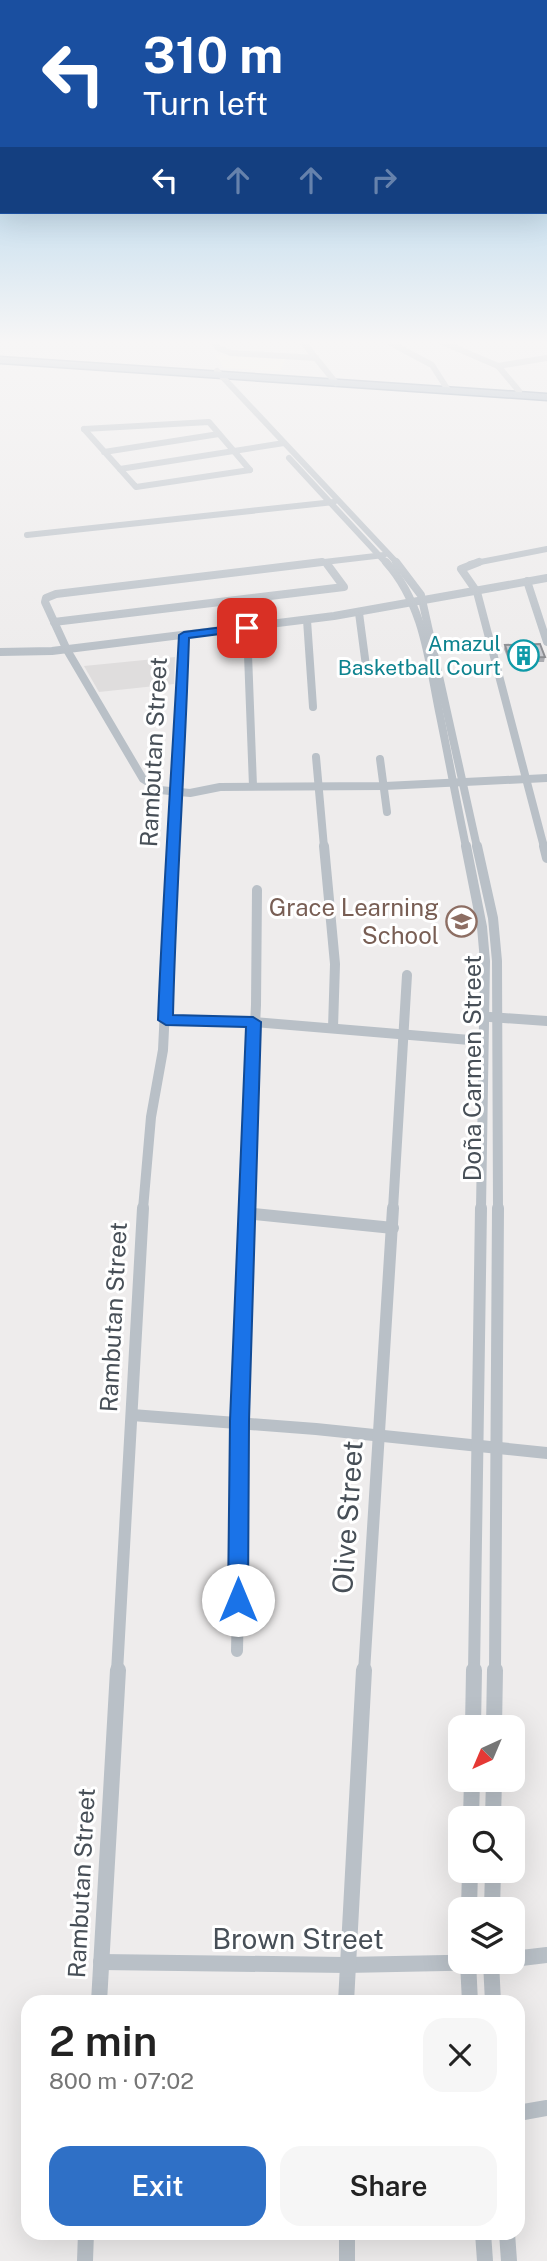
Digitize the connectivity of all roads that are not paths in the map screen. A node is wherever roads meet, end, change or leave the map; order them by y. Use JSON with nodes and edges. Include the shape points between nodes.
{"nodes":[{"id":1,"x":99,"y":447,"type":"edge"},
{"id":2,"x":137,"y":447,"type":"edge"},
{"id":3,"x":230,"y":447,"type":"edge"},
{"id":4,"x":266,"y":447,"type":"edge"},
{"id":5,"x":283,"y":447,"type":"edge"},
{"id":6,"x":284,"y":447,"type":"edge"},
{"id":7,"x":104,"y":452,"type":"junction"},
{"id":8,"x":234,"y":452,"type":"junction"},
{"id":9,"x":120,"y":469,"type":"junction"},
{"id":10,"x":340,"y":501,"type":"junction"},
{"id":11,"x":330,"y":502,"type":"junction"},
{"id":12,"x":27,"y":535,"type":"dead end"},
{"id":13,"x":547,"y":549,"type":"edge"},
{"id":14,"x":390,"y":554,"type":"junction"},
{"id":15,"x":380,"y":556,"type":"junction"},
{"id":16,"x":327,"y":564,"type":"junction"},
{"id":17,"x":547,"y":578,"type":"edge"},
{"id":18,"x":527,"y":581,"type":"junction"},
{"id":19,"x":477,"y":592,"type":"junction"},
{"id":20,"x":418,"y":603,"type":"junction"},
{"id":21,"x":359,"y":613,"type":"junction"},
{"id":22,"x":307,"y":620,"type":"junction"},
{"id":23,"x":54,"y":622,"type":"junction"},
{"id":24,"x":247,"y":628,"type":"junction"},
{"id":25,"x":184,"y":635,"type":"junction"},
{"id":26,"x":547,"y":642,"type":"edge"},
{"id":27,"x":67,"y":650,"type":"junction"},
{"id":28,"x":0,"y":652,"type":"edge"},
{"id":29,"x":366,"y":666,"type":"dead end"},
{"id":30,"x":313,"y":707,"type":"dead end"},
{"id":31,"x":316,"y":757,"type":"dead end"},
{"id":32,"x":380,"y":759,"type":"dead end"},
{"id":33,"x":547,"y":778,"type":"edge"},
{"id":34,"x":525,"y":779,"type":"junction"},
{"id":35,"x":458,"y":782,"type":"junction"},
{"id":36,"x":253,"y":786,"type":"junction"},
{"id":37,"x":385,"y":786,"type":"junction"},
{"id":38,"x":317,"y":787,"type":"junction"},
{"id":39,"x":177,"y":792,"type":"junction"},
{"id":40,"x":387,"y":812,"type":"dead end"},
{"id":41,"x":547,"y":858,"type":"edge"},
{"id":42,"x":476,"y":867,"type":"junction"},
{"id":43,"x":257,"y":890,"type":"dead end"},
{"id":44,"x":482,"y":927,"type":"junction"},
{"id":45,"x":495,"y":927,"type":"junction"},
{"id":46,"x":491,"y":961,"type":"junction"},
{"id":47,"x":407,"y":975,"type":"dead end"},
{"id":48,"x":490,"y":1017,"type":"junction"},
{"id":49,"x":166,"y":1020,"type":"junction"},
{"id":50,"x":547,"y":1021,"type":"edge"},
{"id":51,"x":253,"y":1022,"type":"junction"},
{"id":52,"x":333,"y":1028,"type":"junction"},
{"id":53,"x":405,"y":1035,"type":"junction"},
{"id":54,"x":482,"y":1041,"type":"junction"},
{"id":55,"x":245,"y":1213,"type":"junction"},
{"id":56,"x":393,"y":1228,"type":"junction"},
{"id":57,"x":132,"y":1415,"type":"junction"},
{"id":58,"x":240,"y":1421,"type":"junction"},
{"id":59,"x":380,"y":1435,"type":"junction"},
{"id":60,"x":478,"y":1448,"type":"junction"},
{"id":61,"x":498,"y":1449,"type":"junction"},
{"id":62,"x":547,"y":1452,"type":"edge"},
{"id":63,"x":237,"y":1651,"type":"dead end"},
{"id":64,"x":472,"y":1715,"type":"edge"},
{"id":65,"x":495,"y":1715,"type":"edge"},
{"id":66,"x":547,"y":1955,"type":"edge"},
{"id":67,"x":525,"y":1958,"type":"edge"},
{"id":68,"x":101,"y":1962,"type":"junction"},
{"id":69,"x":448,"y":1963,"type":"edge"},
{"id":70,"x":346,"y":1965,"type":"junction"},
{"id":71,"x":469,"y":1974,"type":"edge"},
{"id":72,"x":493,"y":1974,"type":"edge"},
{"id":73,"x":99,"y":1995,"type":"edge"},
{"id":74,"x":346,"y":1995,"type":"edge"},
{"id":75,"x":470,"y":1995,"type":"edge"},
{"id":76,"x":493,"y":1995,"type":"edge"},
{"id":77,"x":547,"y":2108,"type":"edge"},
{"id":78,"x":525,"y":2112,"type":"edge"},
{"id":79,"x":86,"y":2240,"type":"edge"},
{"id":80,"x":347,"y":2240,"type":"edge"},
{"id":81,"x":484,"y":2240,"type":"edge"},
{"id":82,"x":508,"y":2240,"type":"edge"},
{"id":83,"x":85,"y":2261,"type":"edge"},
{"id":84,"x":347,"y":2261,"type":"edge"},
{"id":85,"x":485,"y":2261,"type":"edge"},
{"id":86,"x":509,"y":2261,"type":"edge"}],
"edges":[{"from":1,"to":7,"type":"street"},
{"from":2,"to":7,"type":"street"},
{"from":3,"to":8,"type":"street"},
{"from":4,"to":8,"type":"street"},
{"from":5,"to":11,"type":"street","name":"Doña Carmen Street"},
{"from":6,"to":10,"type":"street","name":"Doña Carmen Street"},
{"from":7,"to":9,"type":"street"},
{"from":8,"to":9,"type":"street"},
{"from":8,"to":9,"type":"street","via":[[250,470],[136,487]]},
{"from":10,"to":11,"type":"street"},
{"from":10,"to":14,"type":"street","name":"Doña Carmen Street"},
{"from":11,"to":12,"type":"street"},
{"from":11,"to":15,"type":"street","name":"Doña Carmen Street"},
{"from":13,"to":19,"type":"street","via":[[464,566],[461,571]]},
{"from":14,"to":15,"type":"street"},
{"from":14,"to":20,"type":"street","name":"Doña Carmen Street","via":[[414,582]]},
{"from":15,"to":16,"type":"street"},
{"from":15,"to":20,"type":"street","name":"Doña Carmen Street"},
{"from":16,"to":23,"type":"street","via":[[56,594],[45,600]]},
{"from":16,"to":23,"type":"street","via":[[344,587]]},
{"from":17,"to":18,"type":"street"},
{"from":18,"to":19,"type":"street"},
{"from":18,"to":26,"type":"street"},
{"from":19,"to":20,"type":"street"},
{"from":19,"to":34,"type":"street"},
{"from":20,"to":21,"type":"street"},
{"from":20,"to":35,"type":"street","name":"Doña Carmen Street"},
{"from":21,"to":22,"type":"street"},
{"from":21,"to":29,"type":"street"},
{"from":22,"to":24,"type":"street"},
{"from":22,"to":30,"type":"street"},
{"from":23,"to":27,"type":"street"},
{"from":24,"to":25,"type":"street"},
{"from":24,"to":36,"type":"street"},
{"from":25,"to":27,"type":"street"},
{"from":25,"to":39,"type":"street","name":"Rambutan Street"},
{"from":27,"to":28,"type":"street"},
{"from":27,"to":39,"type":"street","via":[[143,779],[160,790]]},
{"from":31,"to":38,"type":"street"},
{"from":32,"to":37,"type":"street"},
{"from":33,"to":34,"type":"street"},
{"from":34,"to":35,"type":"street"},
{"from":34,"to":41,"type":"street"},
{"from":35,"to":37,"type":"street"},
{"from":35,"to":42,"type":"street","name":"Doña Carmen Street"},
{"from":36,"to":38,"type":"street"},
{"from":36,"to":39,"type":"street"},
{"from":37,"to":38,"type":"street"},
{"from":37,"to":40,"type":"street"},
{"from":38,"to":52,"type":"street","via":[[335,964]]},
{"from":39,"to":49,"type":"street","name":"Rambutan Street"},
{"from":42,"to":44,"type":"street","name":"Doña Carmen Street"},
{"from":42,"to":45,"type":"street","name":"Doña Carmen Street"},
{"from":43,"to":51,"type":"street","via":[[259,951]]},
{"from":44,"to":45,"type":"street"},
{"from":44,"to":46,"type":"street","name":"Doña Carmen Street"},
{"from":45,"to":46,"type":"street","name":"Doña Carmen Street"},
{"from":46,"to":48,"type":"street","name":"Doña Carmen Street"},
{"from":47,"to":53,"type":"street","name":"Olive Street"},
{"from":48,"to":50,"type":"street"},
{"from":48,"to":54,"type":"street","name":"Doña Carmen Street"},
{"from":48,"to":61,"type":"street","name":"Doña Carmen Street"},
{"from":49,"to":51,"type":"street"},
{"from":49,"to":57,"type":"street","name":"Rambutan Street","via":[[148,1144]]},
{"from":51,"to":52,"type":"street"},
{"from":51,"to":55,"type":"street"},
{"from":52,"to":53,"type":"street"},
{"from":53,"to":54,"type":"street"},
{"from":53,"to":56,"type":"street","name":"Olive Street"},
{"from":54,"to":60,"type":"street","name":"Doña Carmen Street"},
{"from":55,"to":56,"type":"street"},
{"from":55,"to":58,"type":"street"},
{"from":56,"to":59,"type":"street","name":"Olive Street"},
{"from":57,"to":58,"type":"street"},
{"from":57,"to":68,"type":"street","name":"Rambutan Street"},
{"from":58,"to":59,"type":"street"},
{"from":58,"to":63,"type":"street"},
{"from":59,"to":60,"type":"street"},
{"from":59,"to":70,"type":"street","name":"Olive Street"},
{"from":60,"to":61,"type":"street"},
{"from":60,"to":64,"type":"street","name":"Doña Carmen Street"},
{"from":61,"to":62,"type":"street"},
{"from":61,"to":65,"type":"street","name":"Doña Carmen Street"},
{"from":66,"to":67,"type":"street"},
{"from":68,"to":70,"type":"street","name":"Brown Street"},
{"from":68,"to":73,"type":"street","name":"Rambutan Street"},
{"from":69,"to":70,"type":"street","name":"Brown Street"},
{"from":70,"to":74,"type":"street","name":"Olive Street"},
{"from":71,"to":75,"type":"street"},
{"from":72,"to":76,"type":"street"},
{"from":77,"to":78,"type":"street"},
{"from":79,"to":83,"type":"street"},
{"from":80,"to":84,"type":"street"},
{"from":81,"to":85,"type":"street"},
{"from":82,"to":86,"type":"street"}]}
